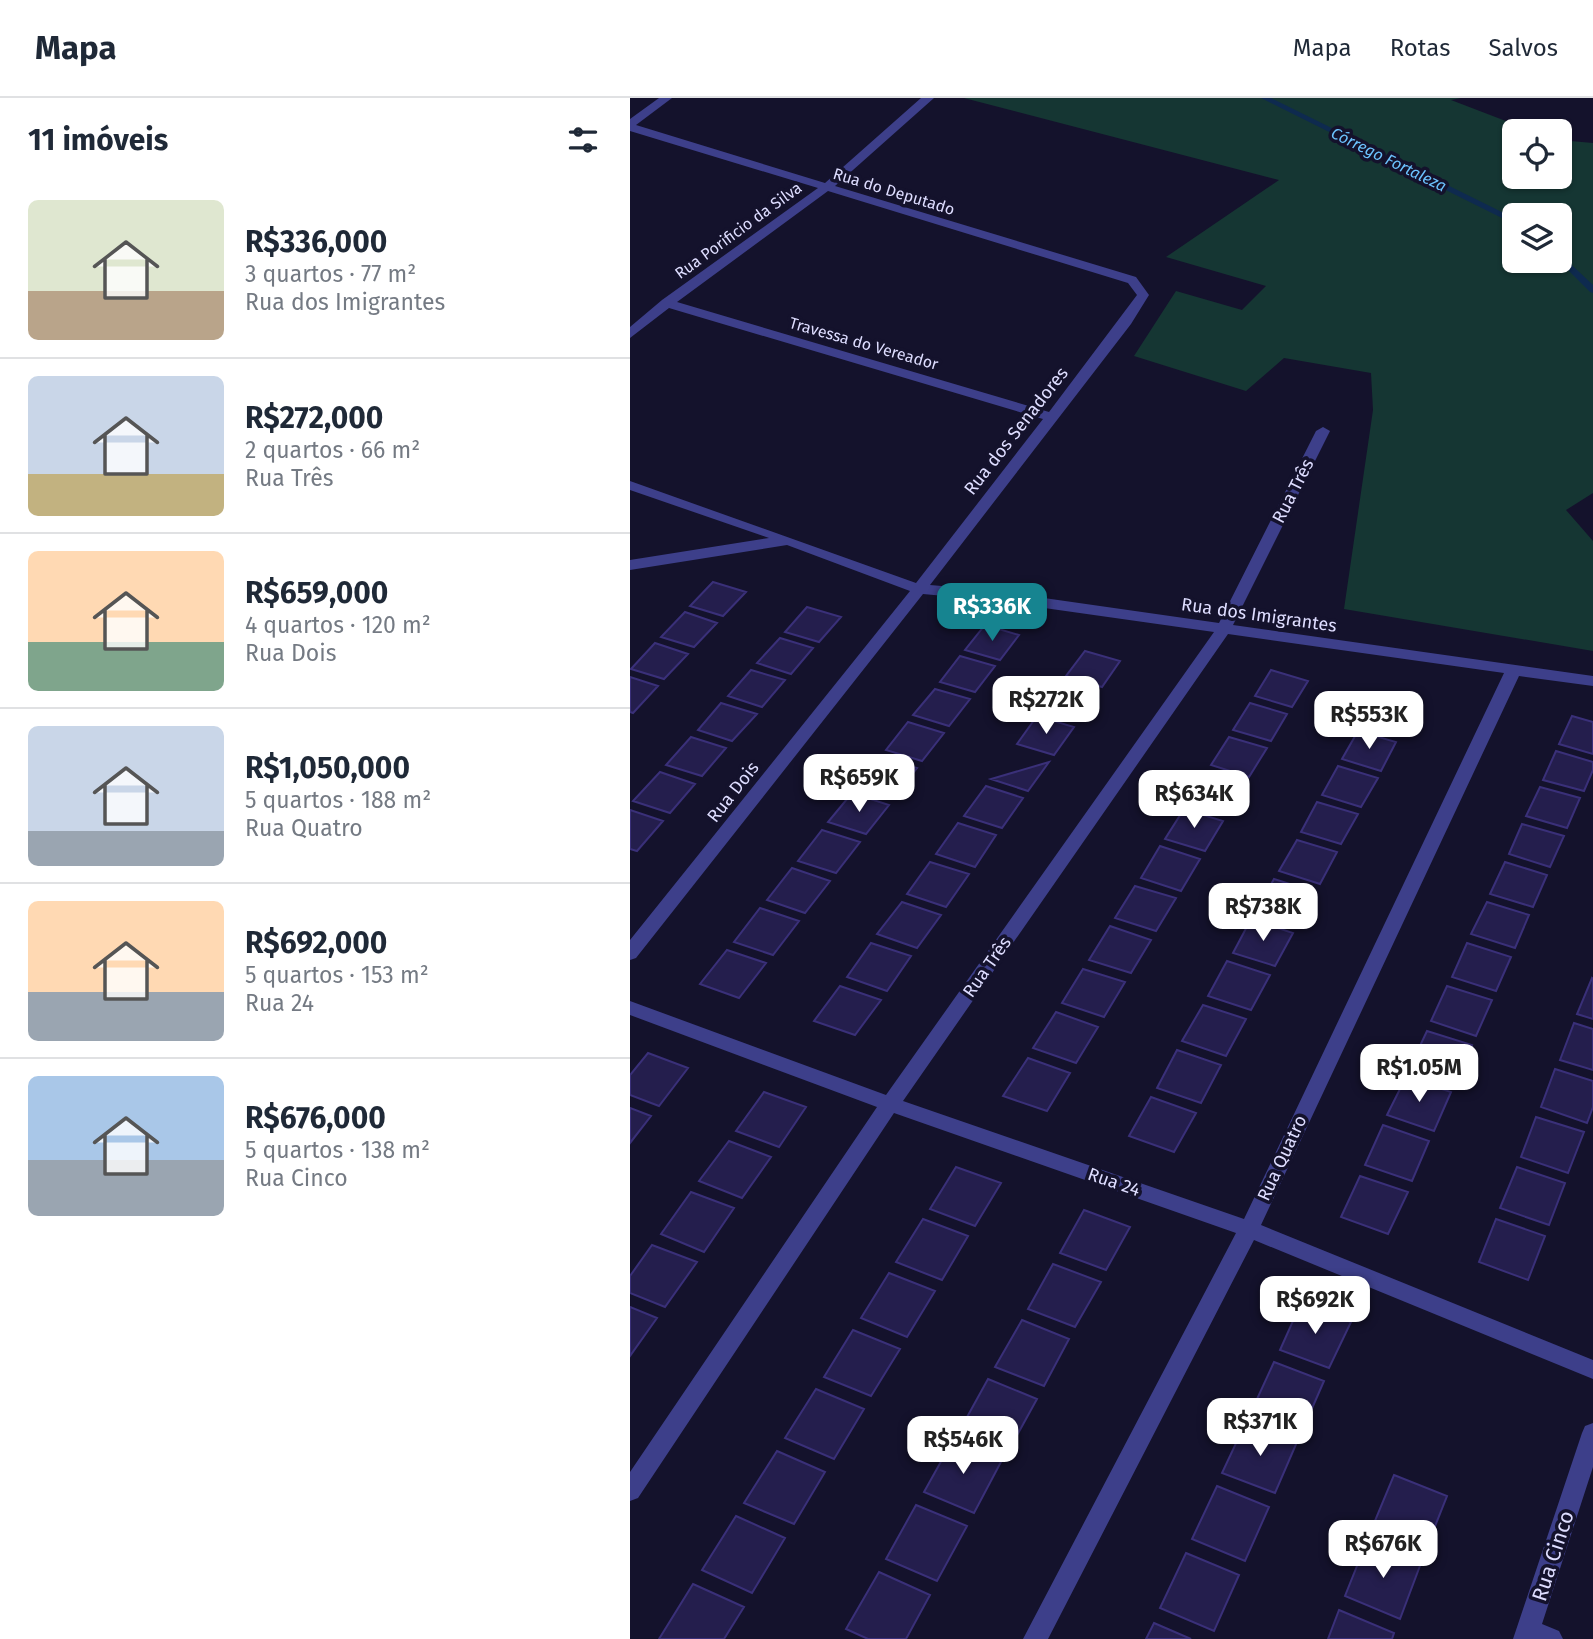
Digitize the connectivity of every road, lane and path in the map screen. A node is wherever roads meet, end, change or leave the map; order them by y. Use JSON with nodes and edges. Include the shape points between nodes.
{"nodes":[{"id":1,"x":666,"y":98,"type":"edge"},
{"id":2,"x":928,"y":98,"type":"edge"},
{"id":3,"x":630,"y":125,"type":"edge"},
{"id":4,"x":828,"y":186,"type":"junction"},
{"id":5,"x":1143,"y":295,"type":"joint"},
{"id":6,"x":667,"y":303,"type":"junction"},
{"id":7,"x":630,"y":334,"type":"edge"},
{"id":8,"x":1051,"y":417,"type":"junction"},
{"id":9,"x":1323,"y":431,"type":"dead end"},
{"id":10,"x":630,"y":485,"type":"edge"},
{"id":11,"x":788,"y":540,"type":"junction"},
{"id":12,"x":631,"y":566,"type":"edge"},
{"id":13,"x":919,"y":589,"type":"junction"},
{"id":14,"x":1223,"y":630,"type":"junction"},
{"id":15,"x":1514,"y":670,"type":"junction"},
{"id":16,"x":1593,"y":681,"type":"edge"},
{"id":17,"x":630,"y":953,"type":"edge"},
{"id":18,"x":630,"y":1008,"type":"edge"},
{"id":19,"x":890,"y":1104,"type":"junction"},
{"id":20,"x":1249,"y":1229,"type":"junction"},
{"id":21,"x":1593,"y":1370,"type":"edge"},
{"id":22,"x":1593,"y":1433,"type":"edge"},
{"id":23,"x":630,"y":1491,"type":"edge"},
{"id":24,"x":1527,"y":1634,"type":"edge"},
{"id":25,"x":1035,"y":1639,"type":"edge"},
{"id":26,"x":1551,"y":1639,"type":"edge"}],
"edges":[{"from":1,"to":3,"type":"street"},
{"from":2,"to":4,"type":"street","name":"Rua Porificio da Silva"},
{"from":3,"to":4,"type":"street","name":"Rua do Deputado"},
{"from":4,"to":5,"type":"street","name":"Rua do Deputado","via":[[1132,280]]},
{"from":4,"to":6,"type":"street","name":"Rua Porificio da Silva"},
{"from":5,"to":8,"type":"street","name":"Rua dos Senadores"},
{"from":6,"to":7,"type":"street","name":"Rua Porificio da Silva"},
{"from":6,"to":8,"type":"street","name":"Travessa do Vereador"},
{"from":8,"to":13,"type":"street","name":"Rua dos Senadores"},
{"from":9,"to":14,"type":"street","name":"Rua Três"},
{"from":10,"to":11,"type":"street","name":"Rua dos Imigrantes"},
{"from":11,"to":12,"type":"street"},
{"from":11,"to":13,"type":"street","name":"Rua dos Imigrantes"},
{"from":13,"to":14,"type":"street","name":"Rua dos Imigrantes"},
{"from":13,"to":17,"type":"street","name":"Rua Dois"},
{"from":14,"to":15,"type":"street","name":"Rua dos Imigrantes"},
{"from":14,"to":19,"type":"street","name":"Rua Três"},
{"from":15,"to":16,"type":"street","name":"Rua dos Imigrantes"},
{"from":15,"to":20,"type":"street","name":"Rua Quatro"},
{"from":18,"to":19,"type":"street","name":"Rua 24"},
{"from":19,"to":20,"type":"street","name":"Rua 24"},
{"from":19,"to":23,"type":"street","name":"Rua Três"},
{"from":20,"to":21,"type":"street","name":"Rua 24"},
{"from":20,"to":25,"type":"street","name":"Rua Quatro"},
{"from":22,"to":24,"type":"street","name":"Rua Cinco"},
{"from":24,"to":26,"type":"street"}]}
